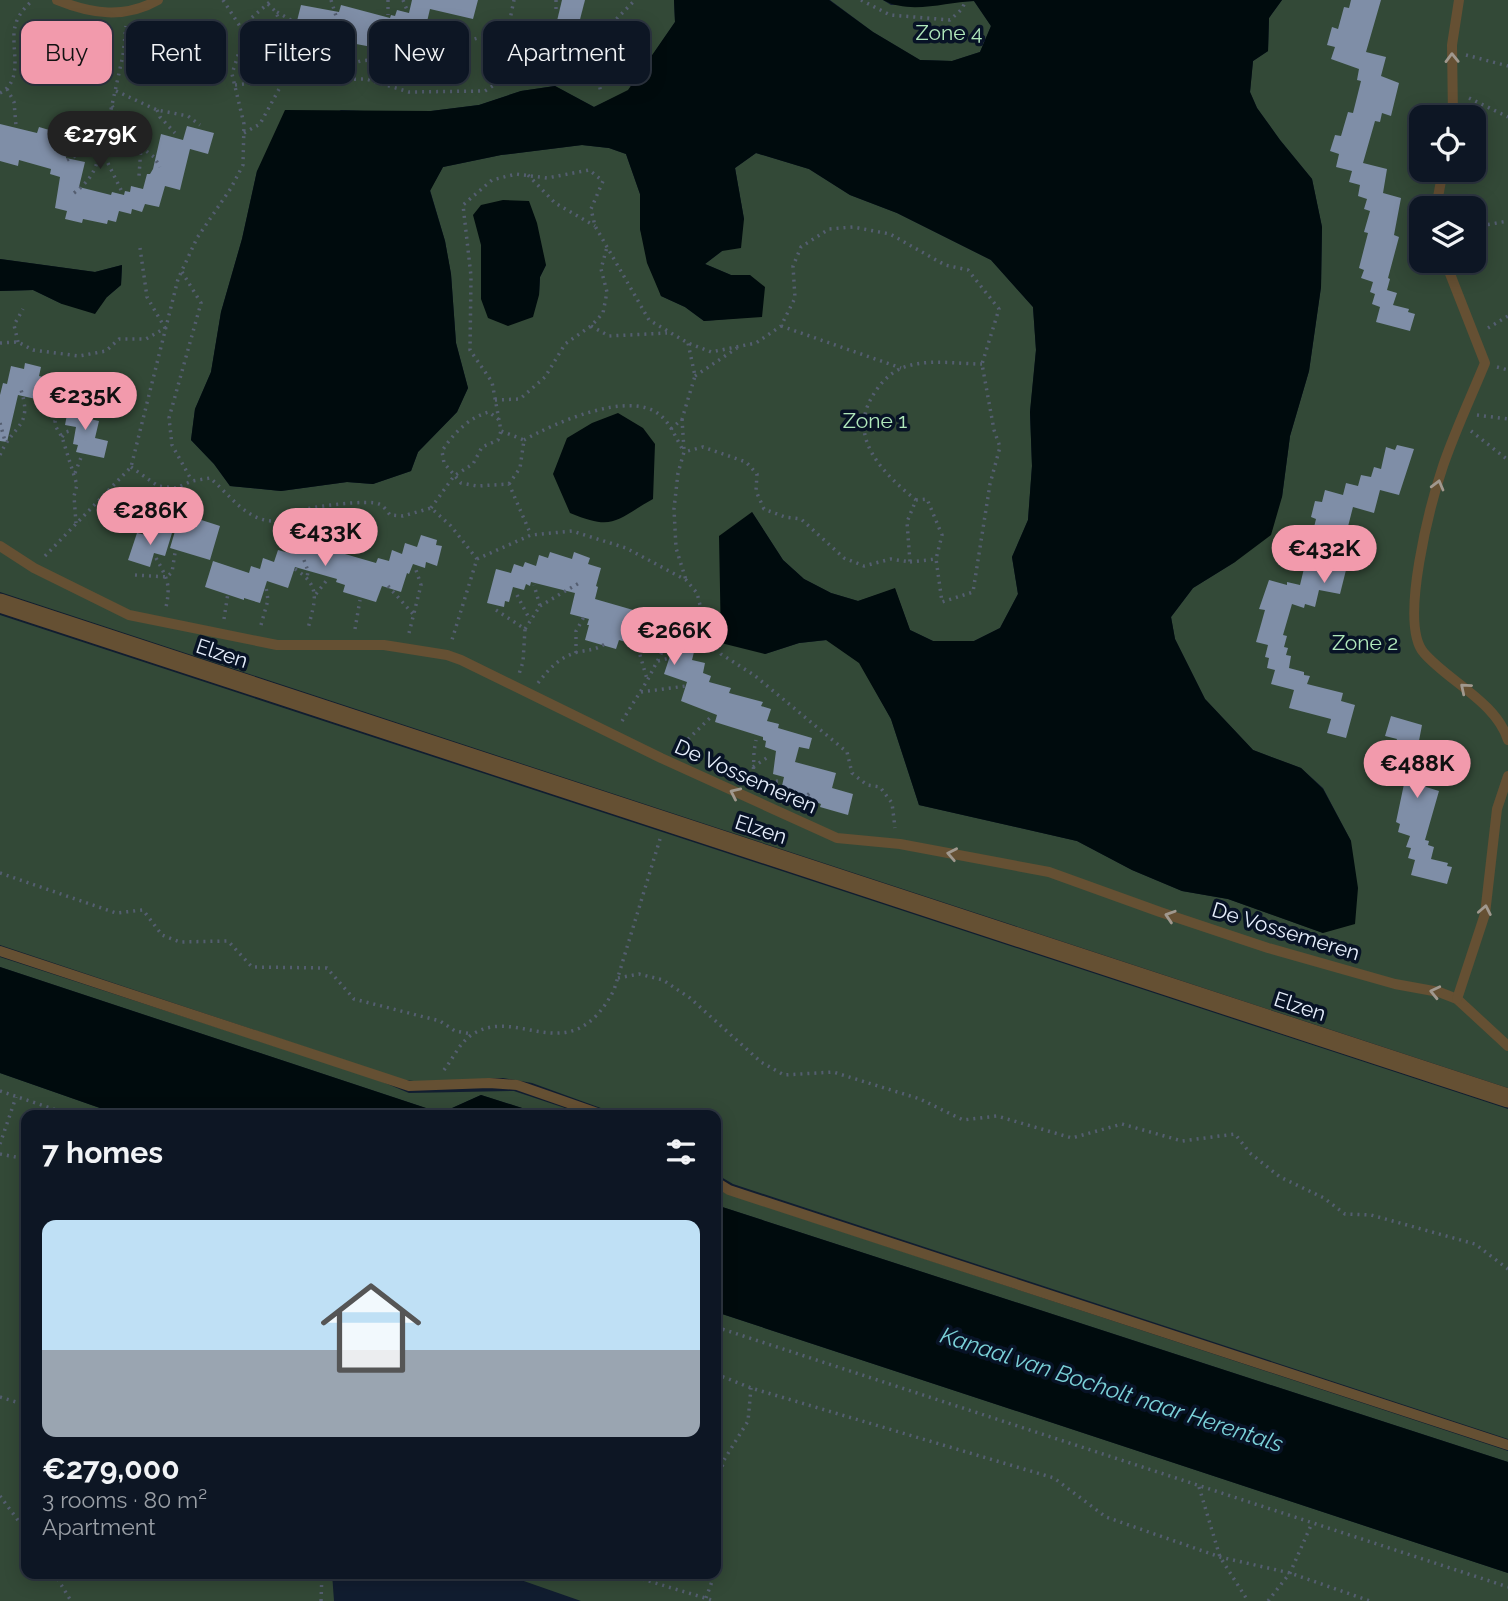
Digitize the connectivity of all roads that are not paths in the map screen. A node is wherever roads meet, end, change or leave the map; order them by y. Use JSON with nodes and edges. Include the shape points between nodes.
{"nodes":[{"id":1,"x":57,"y":0,"type":"edge"},
{"id":2,"x":158,"y":0,"type":"edge"},
{"id":3,"x":1459,"y":0,"type":"edge"},
{"id":4,"x":1453,"y":105,"type":"edge"},
{"id":5,"x":1450,"y":273,"type":"edge"},
{"id":6,"x":0,"y":547,"type":"edge"},
{"id":7,"x":0,"y":603,"type":"edge"},
{"id":8,"x":1508,"y":740,"type":"edge"},
{"id":9,"x":1508,"y":776,"type":"edge"},
{"id":10,"x":0,"y":951,"type":"edge"},
{"id":11,"x":1457,"y":999,"type":"junction"},
{"id":12,"x":1508,"y":1046,"type":"edge"},
{"id":13,"x":1508,"y":1098,"type":"edge"},
{"id":14,"x":589,"y":1110,"type":"edge"},
{"id":15,"x":721,"y":1184,"type":"edge"},
{"id":16,"x":1508,"y":1445,"type":"edge"}],
"edges":[{"from":1,"to":2,"type":"lane","via":[[99,12],[126,13]]},
{"from":4,"to":3,"type":"lane","one_way":true,"via":[[1452,55]]},
{"from":8,"to":5,"type":"lane","one_way":true,"via":[[1505,729],[1479,700],[1422,652],[1413,628],[1428,523],[1443,467],[1485,363]]},
{"from":11,"to":6,"type":"lane","name":"De Vossemeren","one_way":true,"via":[[1268,948],[1049,872],[897,844],[837,838],[752,802],[447,655],[384,645],[276,645],[129,615]]},
{"from":7,"to":13,"type":"street","name":"Elzen"},
{"from":11,"to":9,"type":"lane","one_way":true,"via":[[1485,914],[1497,809]]},
{"from":10,"to":14,"type":"lane","via":[[409,1086],[517,1085]]},
{"from":11,"to":12,"type":"lane","name":"De Vossemeren"},
{"from":15,"to":16,"type":"lane"}]}
